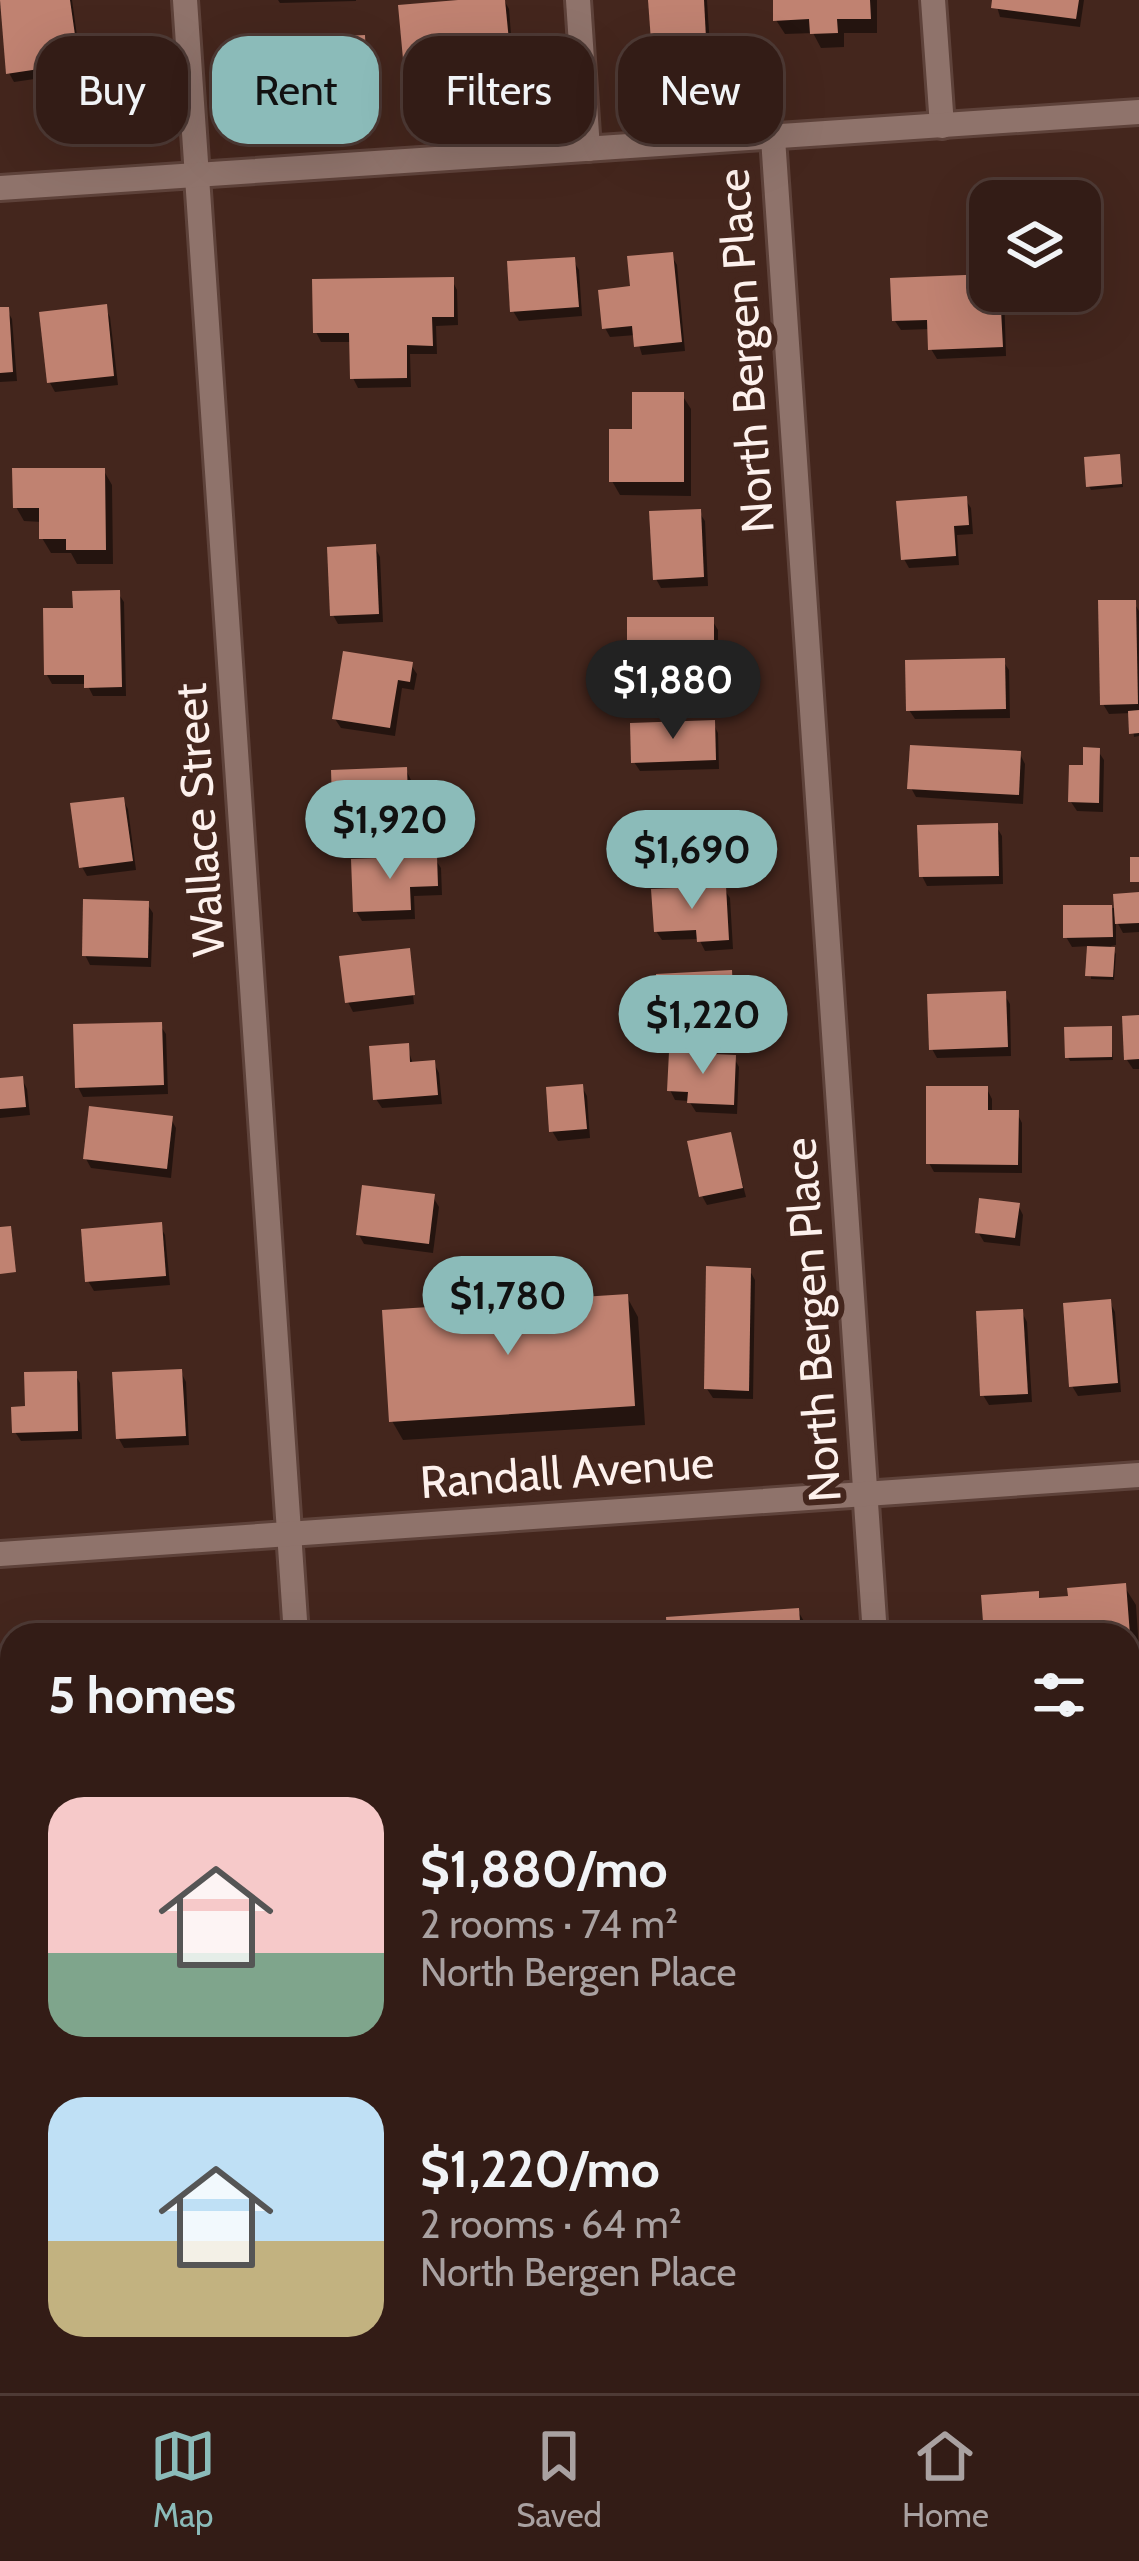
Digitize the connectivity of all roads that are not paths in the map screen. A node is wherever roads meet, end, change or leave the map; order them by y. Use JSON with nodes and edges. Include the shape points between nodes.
{"nodes":[{"id":1,"x":185,"y":0,"type":"edge"},
{"id":2,"x":578,"y":0,"type":"edge"},
{"id":3,"x":933,"y":0,"type":"edge"},
{"id":4,"x":1139,"y":112,"type":"edge"},
{"id":5,"x":942,"y":126,"type":"junction"},
{"id":6,"x":783,"y":137,"type":"edge"},
{"id":7,"x":672,"y":144,"type":"edge"},
{"id":8,"x":772,"y":144,"type":"edge"},
{"id":9,"x":588,"y":149,"type":"junction"},
{"id":10,"x":197,"y":174,"type":"junction"},
{"id":11,"x":0,"y":188,"type":"edge"},
{"id":12,"x":1139,"y":1474,"type":"edge"},
{"id":13,"x":866,"y":1493,"type":"junction"},
{"id":14,"x":289,"y":1533,"type":"junction"},
{"id":15,"x":0,"y":1554,"type":"edge"},
{"id":16,"x":295,"y":1623,"type":"edge"},
{"id":17,"x":874,"y":1623,"type":"edge"}],
"edges":[{"from":1,"to":10,"type":"street","name":"Wallace Street"},
{"from":2,"to":9,"type":"street"},
{"from":3,"to":5,"type":"street"},
{"from":4,"to":5,"type":"street"},
{"from":5,"to":6,"type":"street"},
{"from":7,"to":9,"type":"street"},
{"from":8,"to":13,"type":"street","name":"North Bergen Place"},
{"from":9,"to":10,"type":"street"},
{"from":10,"to":11,"type":"street"},
{"from":10,"to":14,"type":"street","name":"Wallace Street"},
{"from":12,"to":13,"type":"street","name":"Randall Avenue"},
{"from":13,"to":14,"type":"street","name":"Randall Avenue"},
{"from":13,"to":17,"type":"street","name":"North Bergen Place"},
{"from":14,"to":15,"type":"street","name":"Randall Avenue"},
{"from":14,"to":16,"type":"street","name":"Wallace Street"}]}
